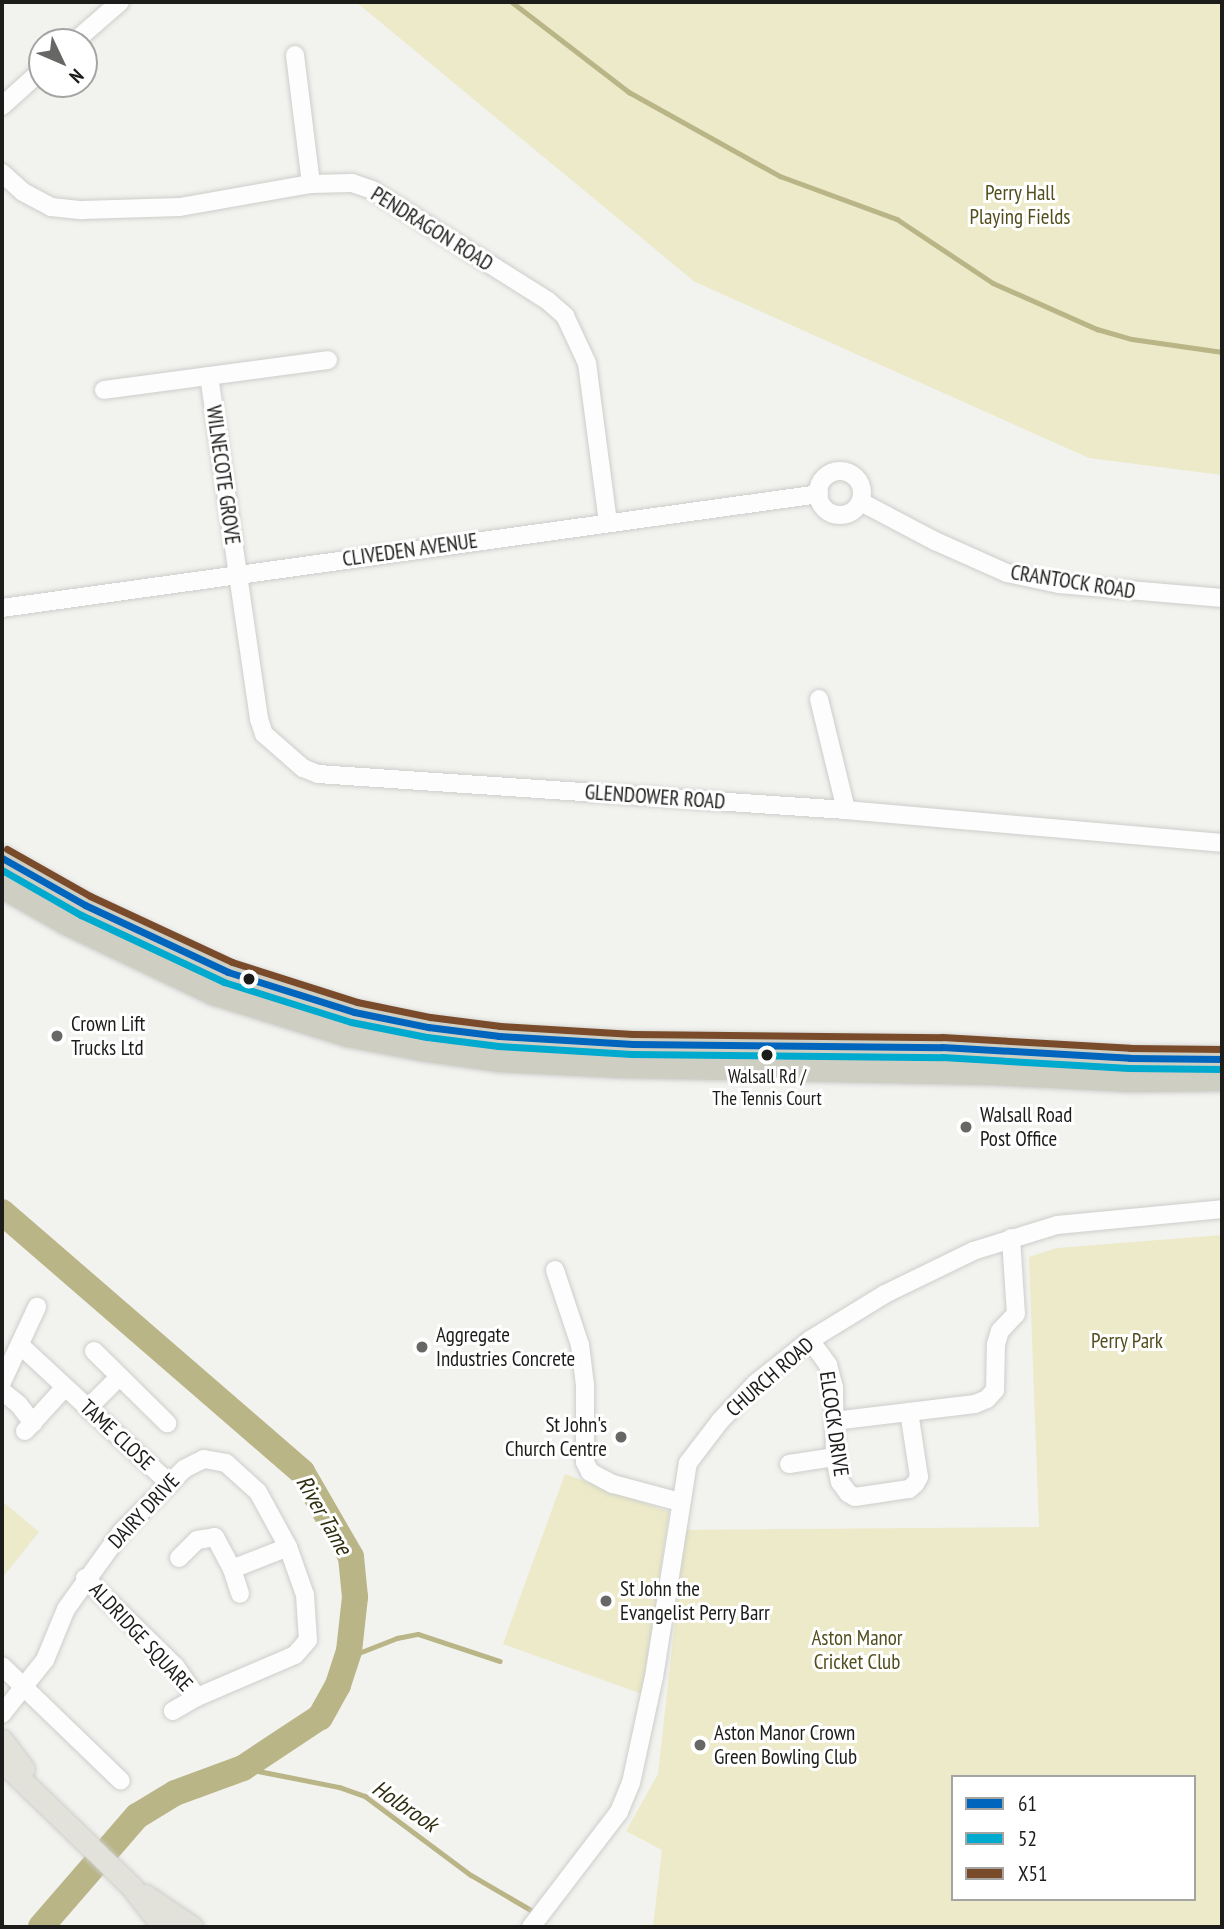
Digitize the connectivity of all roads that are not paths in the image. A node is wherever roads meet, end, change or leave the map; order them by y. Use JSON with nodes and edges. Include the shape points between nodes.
{"nodes":[{"id":1,"x":120,"y":2,"type":"edge"},
{"id":2,"x":90,"y":28,"type":"edge"},
{"id":3,"x":295,"y":55,"type":"dead end"},
{"id":4,"x":28,"y":83,"type":"edge"},
{"id":5,"x":2,"y":106,"type":"edge"},
{"id":6,"x":2,"y":173,"type":"edge"},
{"id":7,"x":310,"y":184,"type":"junction"},
{"id":8,"x":328,"y":360,"type":"dead end"},
{"id":9,"x":209,"y":376,"type":"junction"},
{"id":10,"x":104,"y":390,"type":"dead end"},
{"id":11,"x":819,"y":494,"type":"junction"},
{"id":12,"x":861,"y":502,"type":"junction"},
{"id":13,"x":608,"y":522,"type":"junction"},
{"id":14,"x":237,"y":574,"type":"junction"},
{"id":15,"x":1222,"y":598,"type":"edge"},
{"id":16,"x":2,"y":608,"type":"edge"},
{"id":17,"x":819,"y":699,"type":"dead end"},
{"id":18,"x":846,"y":810,"type":"junction"},
{"id":19,"x":1222,"y":844,"type":"edge"},
{"id":20,"x":2,"y":858,"type":"edge"},
{"id":21,"x":2,"y":886,"type":"edge"},
{"id":22,"x":1222,"y":1059,"type":"edge"},
{"id":23,"x":1222,"y":1079,"type":"edge"},
{"id":24,"x":1222,"y":1209,"type":"edge"},
{"id":25,"x":1011,"y":1238,"type":"junction"},
{"id":26,"x":555,"y":1270,"type":"dead end"},
{"id":27,"x":37,"y":1307,"type":"dead end"},
{"id":28,"x":810,"y":1340,"type":"junction"},
{"id":29,"x":20,"y":1345,"type":"junction"},
{"id":30,"x":94,"y":1351,"type":"dead end"},
{"id":31,"x":118,"y":1378,"type":"junction"},
{"id":32,"x":2,"y":1382,"type":"edge"},
{"id":33,"x":65,"y":1387,"type":"junction"},
{"id":34,"x":2,"y":1391,"type":"edge"},
{"id":35,"x":88,"y":1408,"type":"junction"},
{"id":36,"x":909,"y":1412,"type":"junction"},
{"id":37,"x":834,"y":1421,"type":"junction"},
{"id":38,"x":167,"y":1423,"type":"dead end"},
{"id":39,"x":835,"y":1457,"type":"junction"},
{"id":40,"x":789,"y":1464,"type":"dead end"},
{"id":41,"x":169,"y":1483,"type":"junction"},
{"id":42,"x":680,"y":1502,"type":"junction"},
{"id":43,"x":288,"y":1547,"type":"junction"},
{"id":44,"x":180,"y":1558,"type":"dead end"},
{"id":45,"x":232,"y":1569,"type":"junction"},
{"id":46,"x":85,"y":1578,"type":"junction"},
{"id":47,"x":240,"y":1594,"type":"dead end"},
{"id":48,"x":2,"y":1666,"type":"edge"},
{"id":49,"x":23,"y":1687,"type":"junction"},
{"id":50,"x":197,"y":1697,"type":"junction"},
{"id":51,"x":173,"y":1711,"type":"dead end"},
{"id":52,"x":2,"y":1714,"type":"edge"},
{"id":53,"x":2,"y":1740,"type":"edge"},
{"id":54,"x":2,"y":1761,"type":"edge"},
{"id":55,"x":121,"y":1782,"type":"dead end"},
{"id":56,"x":58,"y":1812,"type":"junction"},
{"id":57,"x":131,"y":1886,"type":"junction"},
{"id":58,"x":537,"y":1920,"type":"edge"},
{"id":59,"x":163,"y":1927,"type":"edge"},
{"id":60,"x":192,"y":1927,"type":"edge"}],
"edges":[{"from":1,"to":2,"type":"street"},
{"from":3,"to":7,"type":"street"},
{"from":4,"to":5,"type":"street"},
{"from":6,"to":7,"type":"street","name":"PENDRAGON ROAD","via":[[23,192],[51,207],[82,209],[180,207]]},
{"from":7,"to":13,"type":"street","name":"PENDRAGON ROAD","via":[[352,183],[372,190],[565,316],[587,363]]},
{"from":8,"to":9,"type":"street","name":"WILNECOTE GROVE"},
{"from":9,"to":10,"type":"street","name":"WILNECOTE GROVE"},
{"from":9,"to":14,"type":"street","name":"WILNECOTE GROVE"},
{"from":11,"to":12,"type":"street","via":[[830,513],[841,515]]},
{"from":11,"to":12,"type":"street","via":[[829,474],[849,473],[862,487]]},
{"from":11,"to":13,"type":"street","name":"CLIVEDEN AVENUE"},
{"from":12,"to":15,"type":"street","name":"CRANTOCK ROAD","via":[[1007,573],[1114,590]]},
{"from":13,"to":14,"type":"street","name":"CLIVEDEN AVENUE"},
{"from":14,"to":16,"type":"street","name":"CLIVEDEN AVENUE"},
{"from":14,"to":18,"type":"street","name":"GLENDOWER ROAD","via":[[264,734],[290,759],[318,774]]},
{"from":17,"to":18,"type":"street"},
{"from":18,"to":19,"type":"street","name":"GLENDOWER ROAD"},
{"from":20,"to":22,"type":"highway","via":[[85,905],[228,972],[354,1012],[428,1027],[633,1044],[942,1047]]},
{"from":21,"to":23,"type":"highway","via":[[67,923],[214,993],[348,1035],[423,1049],[499,1060],[623,1066]]},
{"from":24,"to":25,"type":"street","name":"CHURCH ROAD","via":[[1057,1224]]},
{"from":25,"to":28,"type":"street","name":"CHURCH ROAD","via":[[973,1251],[885,1294]]},
{"from":25,"to":36,"type":"street","via":[[1016,1314],[1000,1331],[996,1344],[995,1390],[975,1404]]},
{"from":26,"to":42,"type":"street","via":[[580,1345],[585,1462],[590,1472],[613,1484]]},
{"from":27,"to":29,"type":"street"},
{"from":28,"to":37,"type":"street","name":"ELCOCK DRIVE","via":[[828,1365],[834,1387]]},
{"from":28,"to":42,"type":"street","name":"CHURCH ROAD","via":[[756,1383],[720,1421],[688,1463]]},
{"from":29,"to":32,"type":"street"},
{"from":29,"to":33,"type":"street","name":"TAME CLOSE"},
{"from":30,"to":31,"type":"street"},
{"from":31,"to":35,"type":"street"},
{"from":31,"to":38,"type":"street"},
{"from":33,"to":34,"type":"street","name":"TAME CLOSE","via":[[29,1427],[19,1405]]},
{"from":33,"to":35,"type":"street","name":"TAME CLOSE"},
{"from":35,"to":41,"type":"street","name":"TAME CLOSE"},
{"from":36,"to":37,"type":"street"},
{"from":36,"to":39,"type":"street","name":"ELCOCK DRIVE","via":[[919,1477],[909,1489],[855,1497],[840,1482]]},
{"from":37,"to":39,"type":"street","name":"ELCOCK DRIVE"},
{"from":39,"to":40,"type":"street"},
{"from":41,"to":43,"type":"street","name":"DAIRY DRIVE","via":[[204,1459],[226,1463],[258,1492]]},
{"from":41,"to":46,"type":"street","name":"DAIRY DRIVE"},
{"from":42,"to":58,"type":"street","name":"CHURCH ROAD","via":[[654,1676],[631,1783],[619,1812]]},
{"from":43,"to":45,"type":"street"},
{"from":43,"to":50,"type":"street","name":"DAIRY DRIVE","via":[[305,1595],[308,1640],[295,1655]]},
{"from":44,"to":45,"type":"street","via":[[197,1540],[215,1537]]},
{"from":45,"to":47,"type":"street"},
{"from":46,"to":49,"type":"street","name":"DAIRY DRIVE","via":[[45,1660]]},
{"from":46,"to":50,"type":"street","name":"ALDRIDGE SQUARE","via":[[175,1667]]},
{"from":48,"to":49,"type":"street"},
{"from":49,"to":52,"type":"street","name":"DAIRY DRIVE"},
{"from":49,"to":55,"type":"street"},
{"from":50,"to":51,"type":"street","name":"DAIRY DRIVE"},
{"from":53,"to":56,"type":"main road"},
{"from":54,"to":56,"type":"main road"},
{"from":56,"to":57,"type":"main road"},
{"from":57,"to":59,"type":"main road"},
{"from":57,"to":60,"type":"main road"}]}
